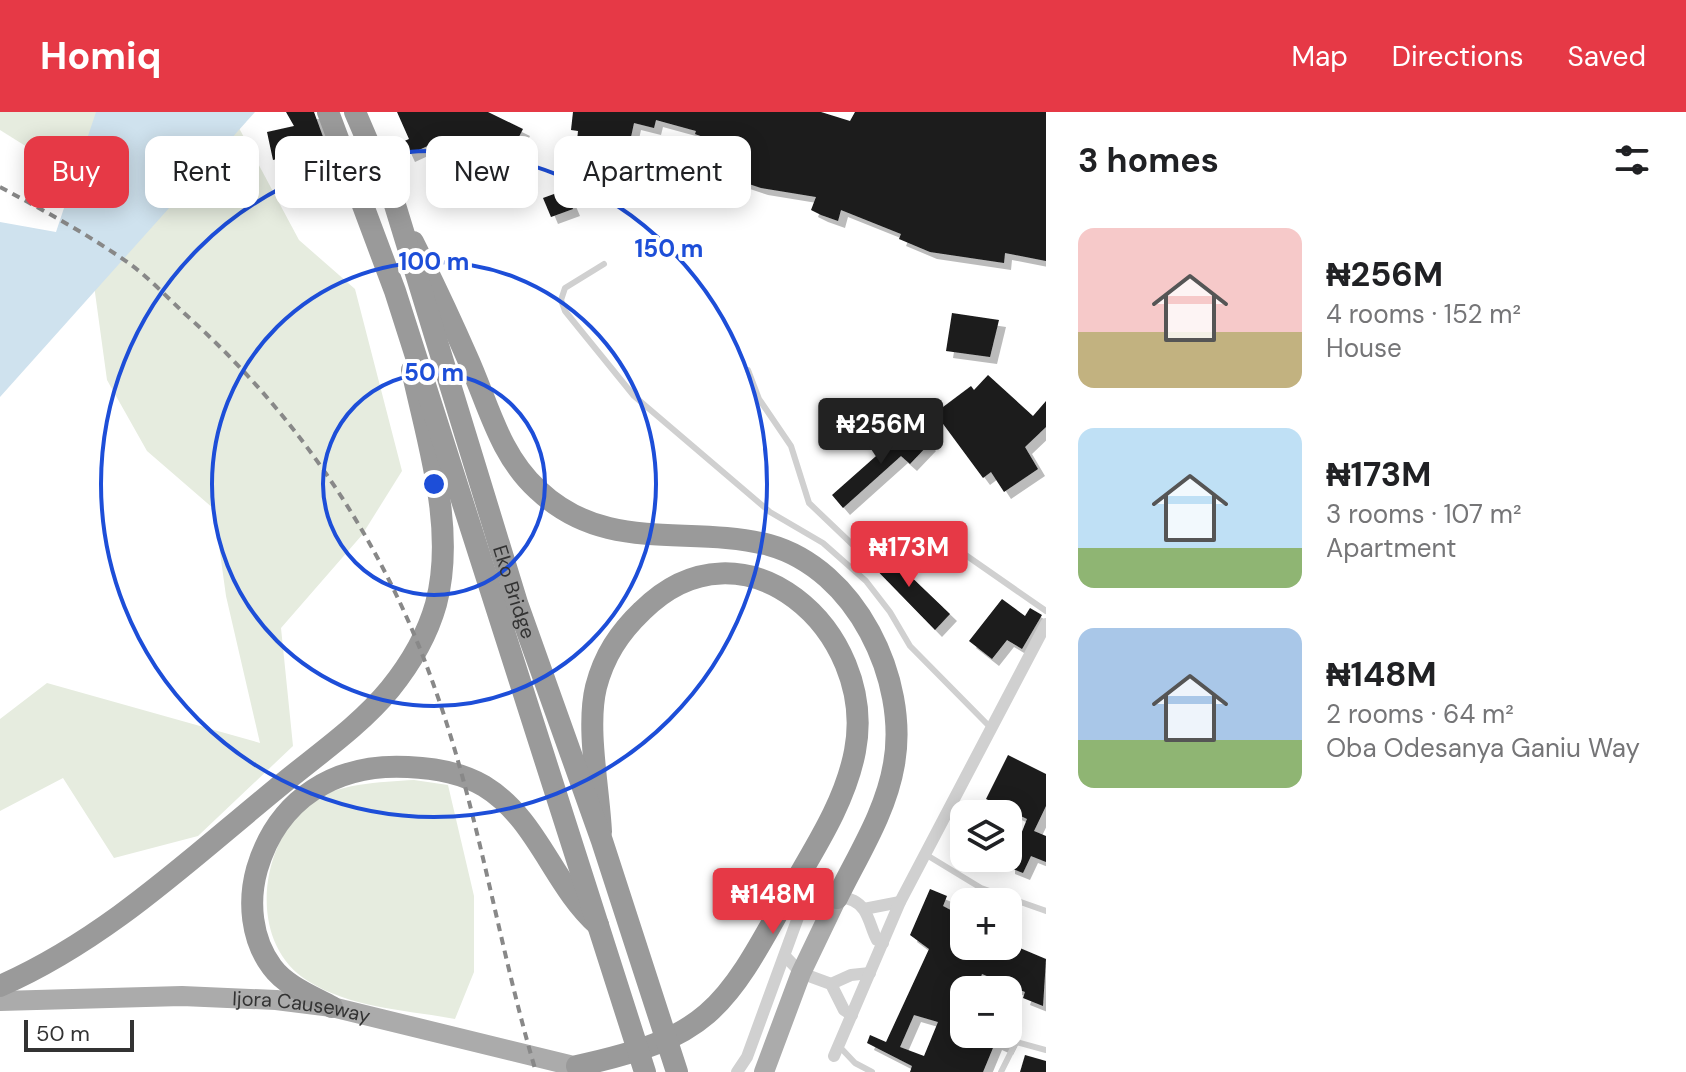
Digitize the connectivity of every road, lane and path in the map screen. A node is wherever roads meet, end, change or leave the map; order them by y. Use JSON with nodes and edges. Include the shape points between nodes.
{"nodes":[{"id":1,"x":328,"y":112,"type":"edge"},
{"id":2,"x":355,"y":112,"type":"edge"},
{"id":3,"x":365,"y":136,"type":"edge"},
{"id":4,"x":396,"y":208,"type":"edge"},
{"id":5,"x":396,"y":208,"type":"edge"},
{"id":6,"x":604,"y":264,"type":"dead end"},
{"id":7,"x":395,"y":291,"type":"junction"},
{"id":8,"x":748,"y":370,"type":"dead end"},
{"id":9,"x":1046,"y":611,"type":"edge"},
{"id":10,"x":1046,"y":624,"type":"edge"},
{"id":11,"x":991,"y":728,"type":"junction"},
{"id":12,"x":602,"y":841,"type":"junction"},
{"id":13,"x":925,"y":854,"type":"junction"},
{"id":14,"x":837,"y":898,"type":"junction"},
{"id":15,"x":900,"y":902,"type":"junction"},
{"id":16,"x":864,"y":909,"type":"junction"},
{"id":17,"x":1046,"y":911,"type":"edge"},
{"id":18,"x":598,"y":925,"type":"junction"},
{"id":19,"x":883,"y":943,"type":"junction"},
{"id":20,"x":785,"y":956,"type":"junction"},
{"id":21,"x":801,"y":973,"type":"junction"},
{"id":22,"x":870,"y":973,"type":"junction"},
{"id":23,"x":831,"y":984,"type":"junction"},
{"id":24,"x":0,"y":986,"type":"edge"},
{"id":25,"x":0,"y":1001,"type":"edge"},
{"id":26,"x":332,"y":1007,"type":"junction"},
{"id":27,"x":852,"y":1015,"type":"junction"},
{"id":28,"x":836,"y":1050,"type":"joint"},
{"id":29,"x":1046,"y":1050,"type":"edge"},
{"id":30,"x":587,"y":1069,"type":"edge"},
{"id":31,"x":767,"y":1070,"type":"edge"},
{"id":32,"x":645,"y":1072,"type":"edge"},
{"id":33,"x":677,"y":1072,"type":"edge"},
{"id":34,"x":737,"y":1072,"type":"edge"},
{"id":35,"x":872,"y":1072,"type":"edge"},
{"id":36,"x":1001,"y":1072,"type":"edge"}],
"edges":[{"from":1,"to":7,"type":"highway","name":"Eko Bridge","bridge":true},
{"from":2,"to":3,"type":"highway","name":"Eko Bridge","bridge":true},
{"from":4,"to":14,"type":"highway","bridge":true,"via":[[503,443],[538,490],[562,508],[618,531],[769,545],[822,574],[844,595],[876,647],[893,704],[894,764],[887,794]]},
{"from":5,"to":12,"type":"highway","name":"Eko Bridge","bridge":true,"via":[[517,603]]},
{"from":6,"to":11,"type":"lane","via":[[565,288],[561,300],[634,396],[770,512],[823,543],[866,581],[910,646]]},
{"from":7,"to":18,"type":"highway","name":"Eko Bridge","bridge":true},
{"from":7,"to":24,"type":"highway","bridge":true,"via":[[442,531],[437,600],[426,634],[388,692],[360,719],[129,910],[56,959]]},
{"from":8,"to":9,"type":"lane","via":[[759,399],[791,446],[809,503],[853,545],[865,549],[870,539],[924,526]]},
{"from":10,"to":11,"type":"street"},
{"from":11,"to":13,"type":"street"},
{"from":12,"to":30,"type":"highway","bridge":true,"via":[[595,690],[622,631],[659,593],[685,580],[735,573],[779,586],[829,631],[845,662],[857,717],[848,780],[762,942],[720,1005],[673,1039]]},
{"from":12,"to":33,"type":"highway","name":"Eko Bridge","bridge":true},
{"from":13,"to":15,"type":"street"},
{"from":13,"to":17,"type":"lane","via":[[981,888]]},
{"from":14,"to":16,"type":"street"},
{"from":14,"to":20,"type":"street","via":[[817,901],[800,912]]},
{"from":14,"to":21,"type":"main road"},
{"from":15,"to":16,"type":"street"},
{"from":15,"to":19,"type":"street"},
{"from":16,"to":19,"type":"street"},
{"from":18,"to":26,"type":"highway","via":[[580,909],[512,810],[485,787],[434,768],[372,766],[341,774],[292,804],[275,826],[253,884],[251,906],[255,932],[272,967]]},
{"from":18,"to":32,"type":"highway","name":"Eko Bridge","bridge":true},
{"from":19,"to":22,"type":"street"},
{"from":20,"to":21,"type":"street"},
{"from":20,"to":34,"type":"street"},
{"from":21,"to":23,"type":"street"},
{"from":21,"to":31,"type":"main road"},
{"from":22,"to":23,"type":"street"},
{"from":22,"to":27,"type":"street"},
{"from":23,"to":27,"type":"street"},
{"from":25,"to":26,"type":"main road","name":"Ijora Causeway","via":[[182,996]]},
{"from":26,"to":30,"type":"main road","name":"Ijora Causeway"},
{"from":27,"to":28,"type":"street"},
{"from":28,"to":35,"type":"lane"},
{"from":29,"to":36,"type":"lane","via":[[1016,1042]]}]}
